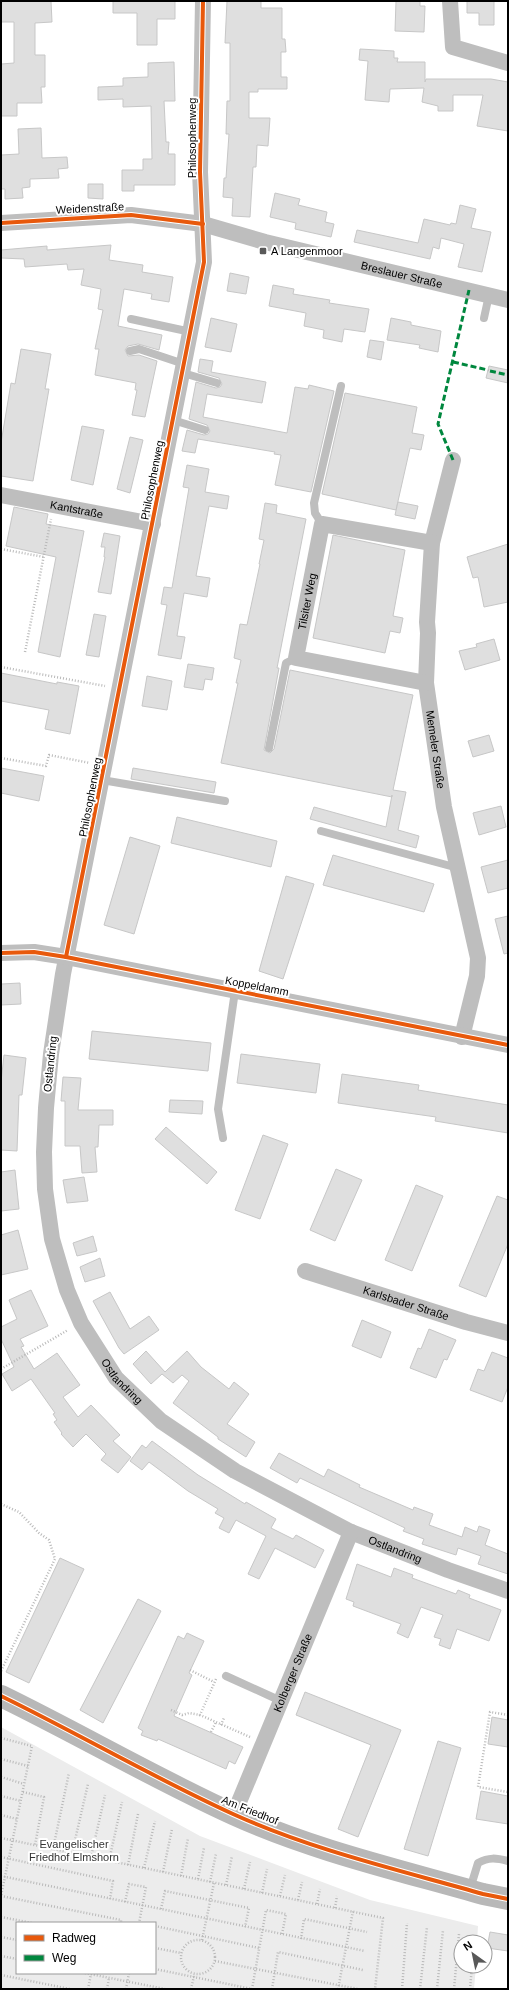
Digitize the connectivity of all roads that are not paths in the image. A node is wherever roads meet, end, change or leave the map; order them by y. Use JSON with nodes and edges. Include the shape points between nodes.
{"nodes":[{"id":1,"x":203,"y":1,"type":"edge"},
{"id":2,"x":450,"y":1,"type":"edge"},
{"id":3,"x":508,"y":63,"type":"edge"},
{"id":4,"x":1,"y":222,"type":"edge"},
{"id":5,"x":203,"y":224,"type":"junction"},
{"id":6,"x":489,"y":295,"type":"junction"},
{"id":7,"x":508,"y":300,"type":"edge"},
{"id":8,"x":130,"y":318,"type":"dead end"},
{"id":9,"x":484,"y":318,"type":"dead end"},
{"id":10,"x":191,"y":332,"type":"junction"},
{"id":11,"x":130,"y":351,"type":"dead end"},
{"id":12,"x":184,"y":368,"type":"junction"},
{"id":13,"x":217,"y":383,"type":"dead end"},
{"id":14,"x":341,"y":386,"type":"dead end"},
{"id":15,"x":173,"y":420,"type":"junction"},
{"id":16,"x":205,"y":430,"type":"dead end"},
{"id":17,"x":453,"y":460,"type":"dead end"},
{"id":18,"x":1,"y":495,"type":"edge"},
{"id":19,"x":153,"y":524,"type":"junction"},
{"id":20,"x":322,"y":524,"type":"junction"},
{"id":21,"x":432,"y":543,"type":"junction"},
{"id":22,"x":296,"y":658,"type":"junction"},
{"id":23,"x":426,"y":684,"type":"junction"},
{"id":24,"x":269,"y":748,"type":"dead end"},
{"id":25,"x":104,"y":773,"type":"junction"},
{"id":26,"x":225,"y":801,"type":"dead end"},
{"id":27,"x":321,"y":831,"type":"dead end"},
{"id":28,"x":458,"y":868,"type":"junction"},
{"id":29,"x":1,"y":953,"type":"edge"},
{"id":30,"x":66,"y":957,"type":"junction"},
{"id":31,"x":235,"y":991,"type":"junction"},
{"id":32,"x":462,"y":1037,"type":"junction"},
{"id":33,"x":508,"y":1045,"type":"edge"},
{"id":34,"x":223,"y":1138,"type":"dead end"},
{"id":35,"x":305,"y":1271,"type":"dead end"},
{"id":36,"x":508,"y":1333,"type":"edge"},
{"id":37,"x":350,"y":1532,"type":"junction"},
{"id":38,"x":508,"y":1591,"type":"edge"},
{"id":39,"x":226,"y":1676,"type":"road end"},
{"id":40,"x":1,"y":1696,"type":"edge"},
{"id":41,"x":281,"y":1700,"type":"junction"},
{"id":42,"x":234,"y":1814,"type":"junction"},
{"id":43,"x":508,"y":1861,"type":"edge"},
{"id":44,"x":469,"y":1890,"type":"junction"},
{"id":45,"x":508,"y":1899,"type":"edge"}],
"edges":[{"from":1,"to":5,"type":"street","name":"Philosophenweg","via":[[200,172]]},
{"from":2,"to":3,"type":"street","via":[[453,47]]},
{"from":4,"to":5,"type":"street","name":"Weidenstraße","via":[[131,215]]},
{"from":5,"to":6,"type":"street","name":"Breslauer Straße","via":[[265,242]]},
{"from":5,"to":10,"type":"street","name":"Philosophenweg","via":[[204,262]]},
{"from":6,"to":7,"type":"street","name":"Breslauer Straße"},
{"from":6,"to":9,"type":"lane"},
{"from":8,"to":10,"type":"lane"},
{"from":10,"to":12,"type":"street","name":"Philosophenweg"},
{"from":11,"to":12,"type":"lane","via":[[139,349]]},
{"from":12,"to":13,"type":"lane"},
{"from":12,"to":15,"type":"street","name":"Philosophenweg"},
{"from":14,"to":20,"type":"lane","via":[[314,503],[315,513]]},
{"from":15,"to":16,"type":"lane"},
{"from":15,"to":19,"type":"street","name":"Philosophenweg"},
{"from":17,"to":21,"type":"street","name":"Memeler Straße"},
{"from":18,"to":19,"type":"street","name":"Kantstraße"},
{"from":19,"to":25,"type":"street","name":"Philosophenweg"},
{"from":20,"to":21,"type":"street"},
{"from":20,"to":22,"type":"street","name":"Tilsiter Weg"},
{"from":21,"to":23,"type":"street","name":"Memeler Straße","via":[[427,607]]},
{"from":22,"to":23,"type":"street"},
{"from":22,"to":24,"type":"lane","via":[[286,663]]},
{"from":23,"to":28,"type":"street","name":"Memeler Straße","via":[[444,806]]},
{"from":25,"to":26,"type":"lane"},
{"from":25,"to":30,"type":"street","name":"Philosophenweg"},
{"from":27,"to":28,"type":"lane"},
{"from":28,"to":32,"type":"street","name":"Memeler Straße","via":[[478,958],[477,976]]},
{"from":29,"to":30,"type":"street","name":"Koppeldamm","via":[[34,952]]},
{"from":30,"to":31,"type":"street","name":"Koppeldamm"},
{"from":30,"to":37,"type":"street","name":"Ostlandring","via":[[51,1054],[44,1152],[45,1190],[52,1239],[80,1323],[116,1378],[161,1421],[235,1471]]},
{"from":31,"to":32,"type":"street","name":"Koppeldamm"},
{"from":31,"to":34,"type":"lane","via":[[218,1109]]},
{"from":32,"to":33,"type":"street","name":"Koppeldamm"},
{"from":35,"to":36,"type":"street","name":"Karlsbader Straße"},
{"from":37,"to":38,"type":"street","name":"Ostlandring"},
{"from":37,"to":41,"type":"street","name":"Kolberger Straße"},
{"from":39,"to":41,"type":"lane"},
{"from":40,"to":42,"type":"street","name":"Am Friedhof","via":[[146,1772]]},
{"from":41,"to":42,"type":"street","name":"Kolberger Straße"},
{"from":42,"to":44,"type":"street","name":"Am Friedhof","via":[[324,1849]]},
{"from":43,"to":44,"type":"lane","via":[[495,1858],[478,1863]]},
{"from":44,"to":45,"type":"street","name":"Am Friedhof"}]}
